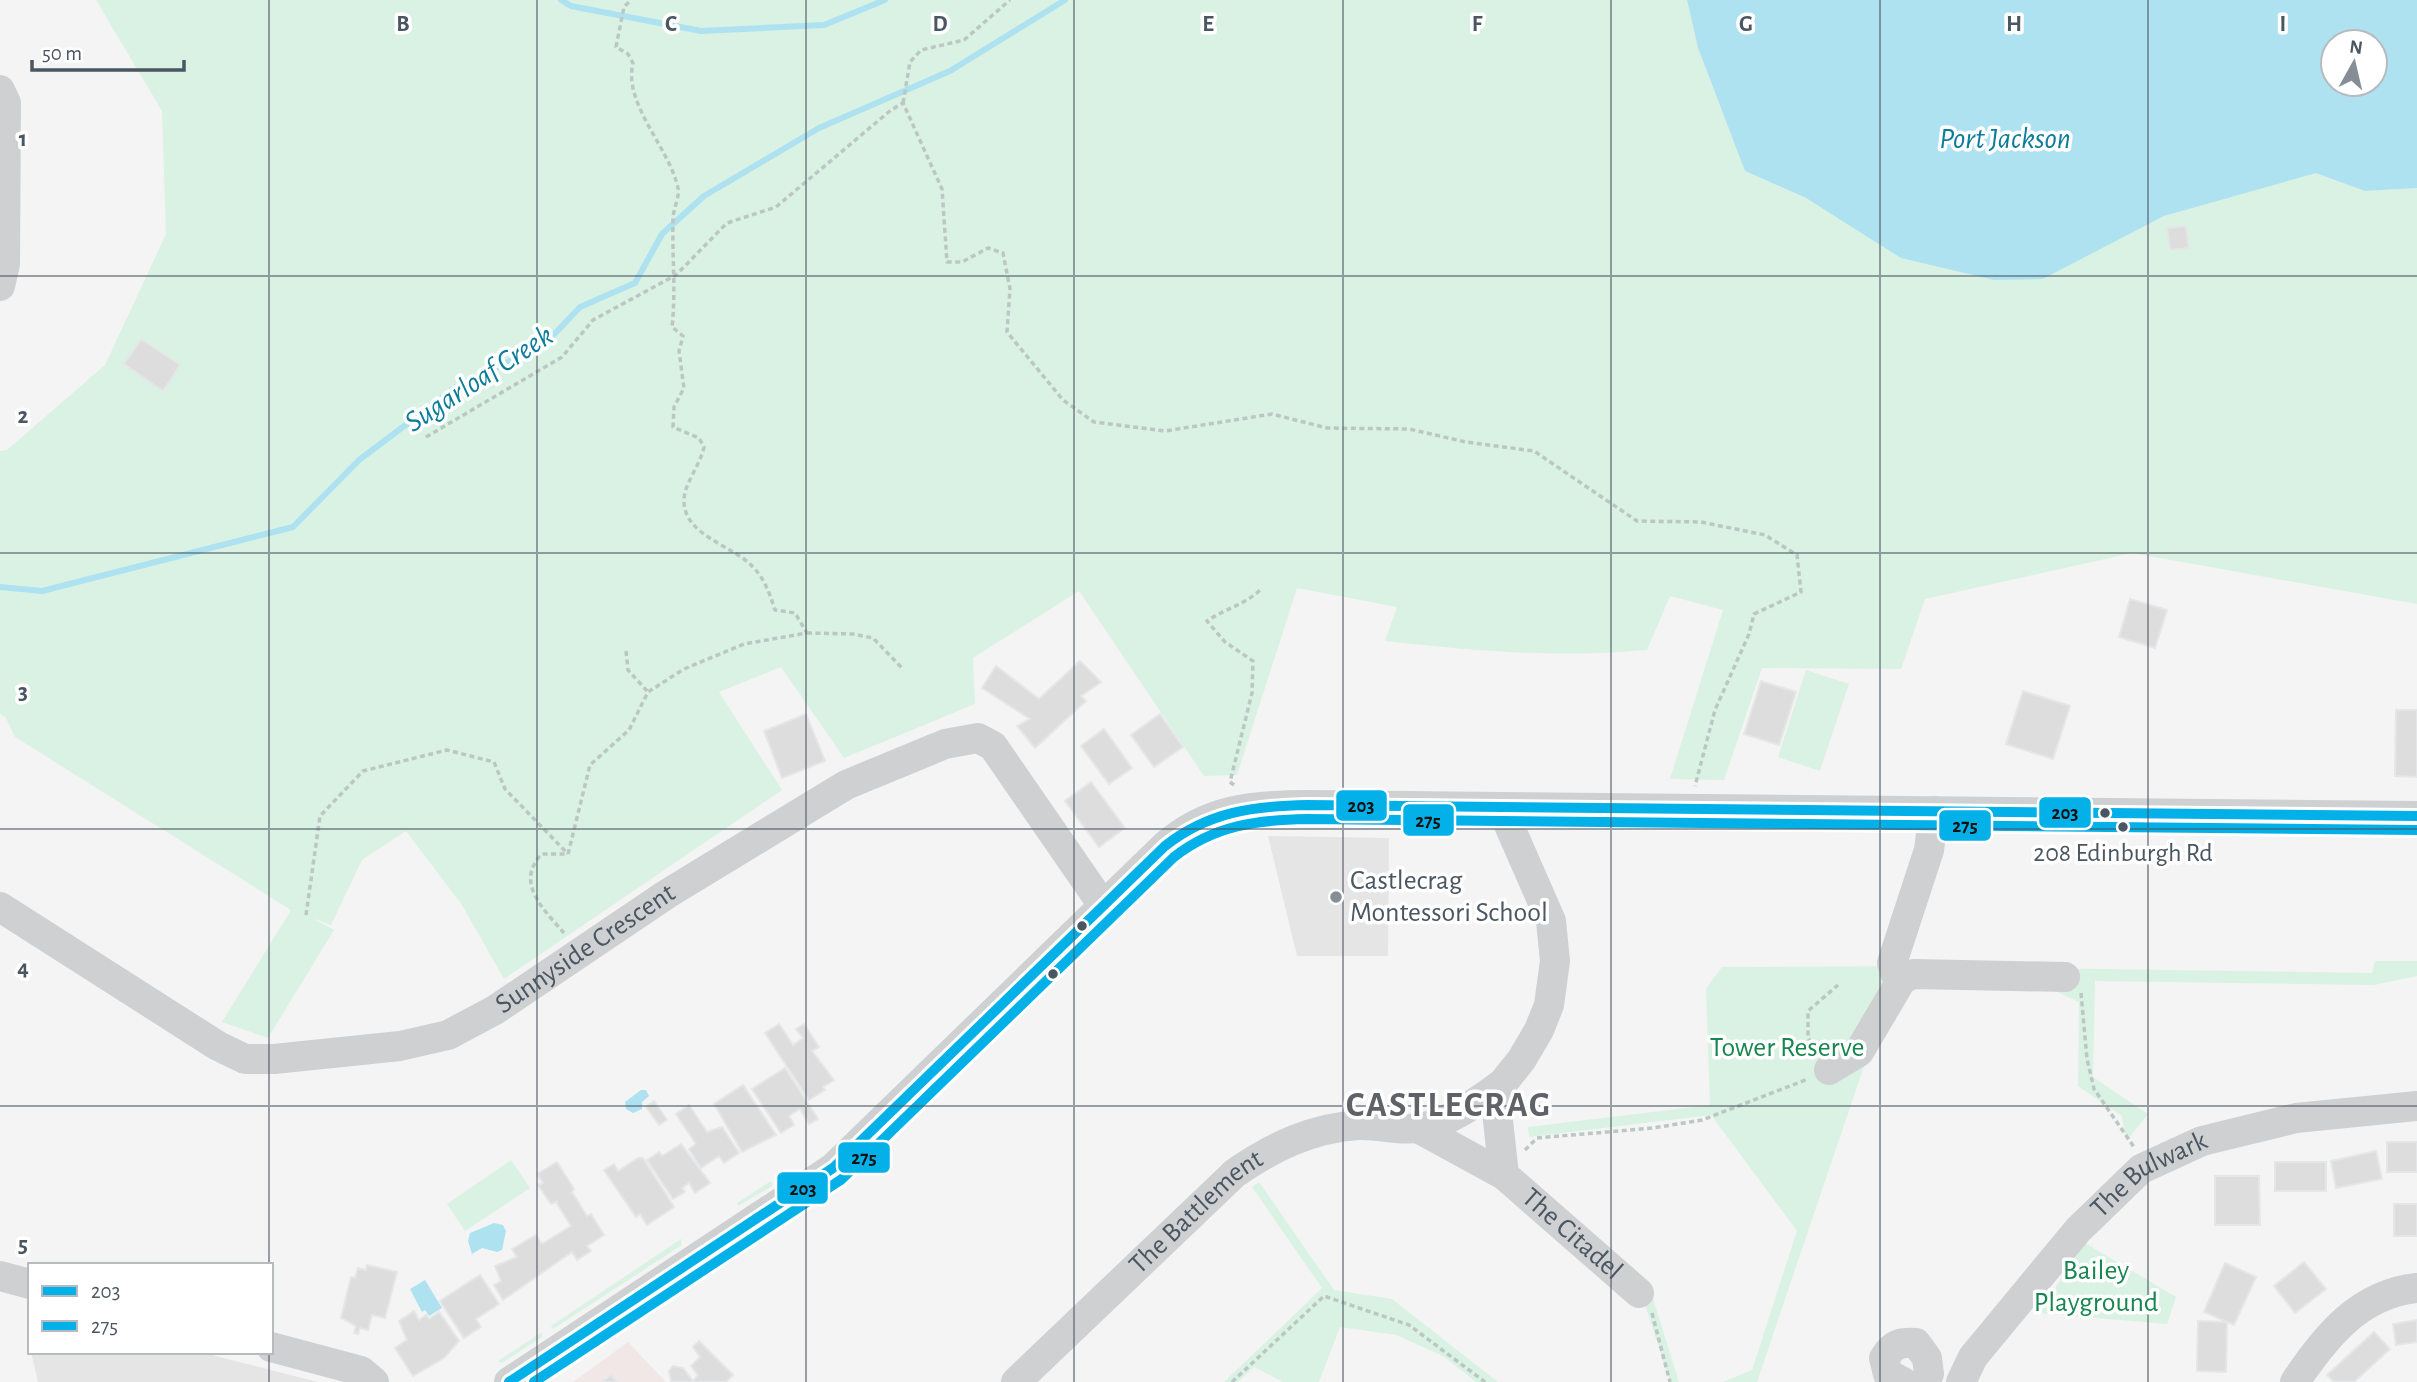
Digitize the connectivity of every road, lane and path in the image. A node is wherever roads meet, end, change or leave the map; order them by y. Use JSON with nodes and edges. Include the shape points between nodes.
{"nodes":[{"id":1,"x":631,"y":0,"type":"edge"},
{"id":2,"x":1010,"y":0,"type":"edge"},
{"id":3,"x":0,"y":90,"type":"edge"},
{"id":4,"x":903,"y":103,"type":"junction"},
{"id":5,"x":676,"y":275,"type":"junction"},
{"id":6,"x":0,"y":286,"type":"edge"},
{"id":7,"x":426,"y":437,"type":"dead end"},
{"id":8,"x":1261,"y":589,"type":"dead end"},
{"id":9,"x":807,"y":633,"type":"junction"},
{"id":10,"x":626,"y":651,"type":"dead end"},
{"id":11,"x":903,"y":669,"type":"dead end"},
{"id":12,"x":648,"y":691,"type":"junction"},
{"id":13,"x":1256,"y":805,"type":"junction"},
{"id":14,"x":1502,"y":807,"type":"junction"},
{"id":15,"x":1689,"y":808,"type":"junction"},
{"id":16,"x":1934,"y":811,"type":"junction"},
{"id":17,"x":2417,"y":816,"type":"edge"},
{"id":18,"x":568,"y":854,"type":"junction"},
{"id":19,"x":1102,"y":904,"type":"junction"},
{"id":20,"x":0,"y":906,"type":"edge"},
{"id":21,"x":306,"y":915,"type":"dead end"},
{"id":22,"x":581,"y":953,"type":"junction"},
{"id":23,"x":2065,"y":978,"type":"joint"},
{"id":24,"x":1902,"y":979,"type":"junction"},
{"id":25,"x":1838,"y":985,"type":"dead end"},
{"id":26,"x":1829,"y":1070,"type":"junction"},
{"id":27,"x":1503,"y":1083,"type":"junction"},
{"id":28,"x":2417,"y":1106,"type":"edge"},
{"id":29,"x":1418,"y":1128,"type":"junction"},
{"id":30,"x":2147,"y":1166,"type":"junction"},
{"id":31,"x":1498,"y":1168,"type":"junction"},
{"id":32,"x":0,"y":1276,"type":"edge"},
{"id":33,"x":28,"y":1283,"type":"edge"},
{"id":34,"x":2417,"y":1288,"type":"edge"},
{"id":35,"x":1639,"y":1293,"type":"joint"},
{"id":36,"x":273,"y":1348,"type":"edge"},
{"id":37,"x":1914,"y":1379,"type":"edge"},
{"id":38,"x":1961,"y":1381,"type":"edge"},
{"id":39,"x":374,"y":1382,"type":"edge"},
{"id":40,"x":509,"y":1382,"type":"edge"},
{"id":41,"x":1016,"y":1382,"type":"edge"},
{"id":42,"x":1232,"y":1382,"type":"edge"},
{"id":43,"x":1485,"y":1382,"type":"edge"},
{"id":44,"x":1670,"y":1382,"type":"edge"},
{"id":45,"x":2295,"y":1382,"type":"edge"}],
"edges":[{"from":1,"to":5,"type":"path","via":[[622,14],[616,47],[628,54],[632,63],[629,77],[635,99],[678,189],[673,216]]},
{"from":2,"to":4,"type":"path","via":[[964,40],[921,50],[910,62]]},
{"from":3,"to":6,"type":"street","via":[[6,103],[5,264]]},
{"from":4,"to":5,"type":"path","via":[[776,206],[727,223]]},
{"from":4,"to":15,"type":"path","via":[[942,189],[947,262],[962,262],[988,248],[1003,253],[1010,289],[1007,332],[1063,400],[1094,422],[1165,431],[1272,414],[1327,428],[1409,429],[1534,451],[1637,521],[1701,522],[1765,535],[1797,555],[1801,592],[1754,614],[1715,709]]},
{"from":5,"to":7,"type":"path","via":[[593,320],[562,357]]},
{"from":5,"to":9,"type":"path","via":[[672,327],[683,336],[684,388],[674,407],[673,427],[699,438],[704,447],[700,466],[686,485],[683,503],[690,520],[751,564],[775,610],[795,613]]},
{"from":8,"to":13,"type":"path","via":[[1246,604],[1228,606],[1207,621],[1225,642],[1254,661],[1252,693],[1230,782]]},
{"from":9,"to":11,"type":"path","via":[[873,638]]},
{"from":9,"to":12,"type":"path","via":[[744,644],[684,668]]},
{"from":10,"to":12,"type":"path","via":[[628,670]]},
{"from":12,"to":18,"type":"path","via":[[629,730],[590,765]]},
{"from":13,"to":14,"type":"street"},
{"from":13,"to":19,"type":"street","via":[[1183,830]]},
{"from":14,"to":15,"type":"street"},
{"from":14,"to":27,"type":"street","name":"The Citadel","via":[[1550,921],[1555,961],[1549,1005],[1539,1030]]},
{"from":15,"to":16,"type":"street"},
{"from":16,"to":17,"type":"street"},
{"from":16,"to":24,"type":"street","via":[[1929,850],[1892,963]]},
{"from":18,"to":21,"type":"path","via":[[505,789],[494,762],[447,750],[363,771],[320,816]]},
{"from":18,"to":22,"type":"path","via":[[542,854],[529,879],[537,902]]},
{"from":19,"to":22,"type":"street","name":"Sunnyside Crescent","via":[[993,746],[978,737],[945,744],[846,785],[667,894]]},
{"from":19,"to":40,"type":"street","via":[[833,1168]]},
{"from":20,"to":22,"type":"street","name":"Sunnyside Crescent","via":[[245,1059],[400,1046],[448,1035]]},
{"from":23,"to":24,"type":"street","via":[[1914,974]]},
{"from":23,"to":30,"type":"path","via":[[2080,986],[2094,1089]]},
{"from":24,"to":26,"type":"street","via":[[1859,1052]]},
{"from":25,"to":26,"type":"path","via":[[1808,1011],[1808,1038]]},
{"from":26,"to":31,"type":"path","via":[[1702,1120],[1537,1138]]},
{"from":27,"to":29,"type":"street","name":"The Battlement","via":[[1472,1105]]},
{"from":27,"to":31,"type":"street","name":"The Citadel"},
{"from":28,"to":30,"type":"street","name":"The Bulwark","via":[[2296,1118],[2202,1141]]},
{"from":29,"to":31,"type":"street","name":"The Battlement"},
{"from":29,"to":41,"type":"street","name":"The Battlement","via":[[1358,1125],[1310,1134],[1267,1150],[1235,1172]]},
{"from":30,"to":38,"type":"street","name":"The Bulwark","via":[[2078,1230],[1973,1357]]},
{"from":31,"to":35,"type":"street","name":"The Citadel"},
{"from":32,"to":33,"type":"street"},
{"from":34,"to":45,"type":"street","via":[[2400,1290],[2345,1317]]},
{"from":35,"to":44,"type":"path","via":[[1651,1308]]},
{"from":36,"to":39,"type":"street","via":[[360,1371]]},
{"from":37,"to":38,"type":"street"},
{"from":42,"to":43,"type":"path","via":[[1324,1296],[1409,1325]]}]}
